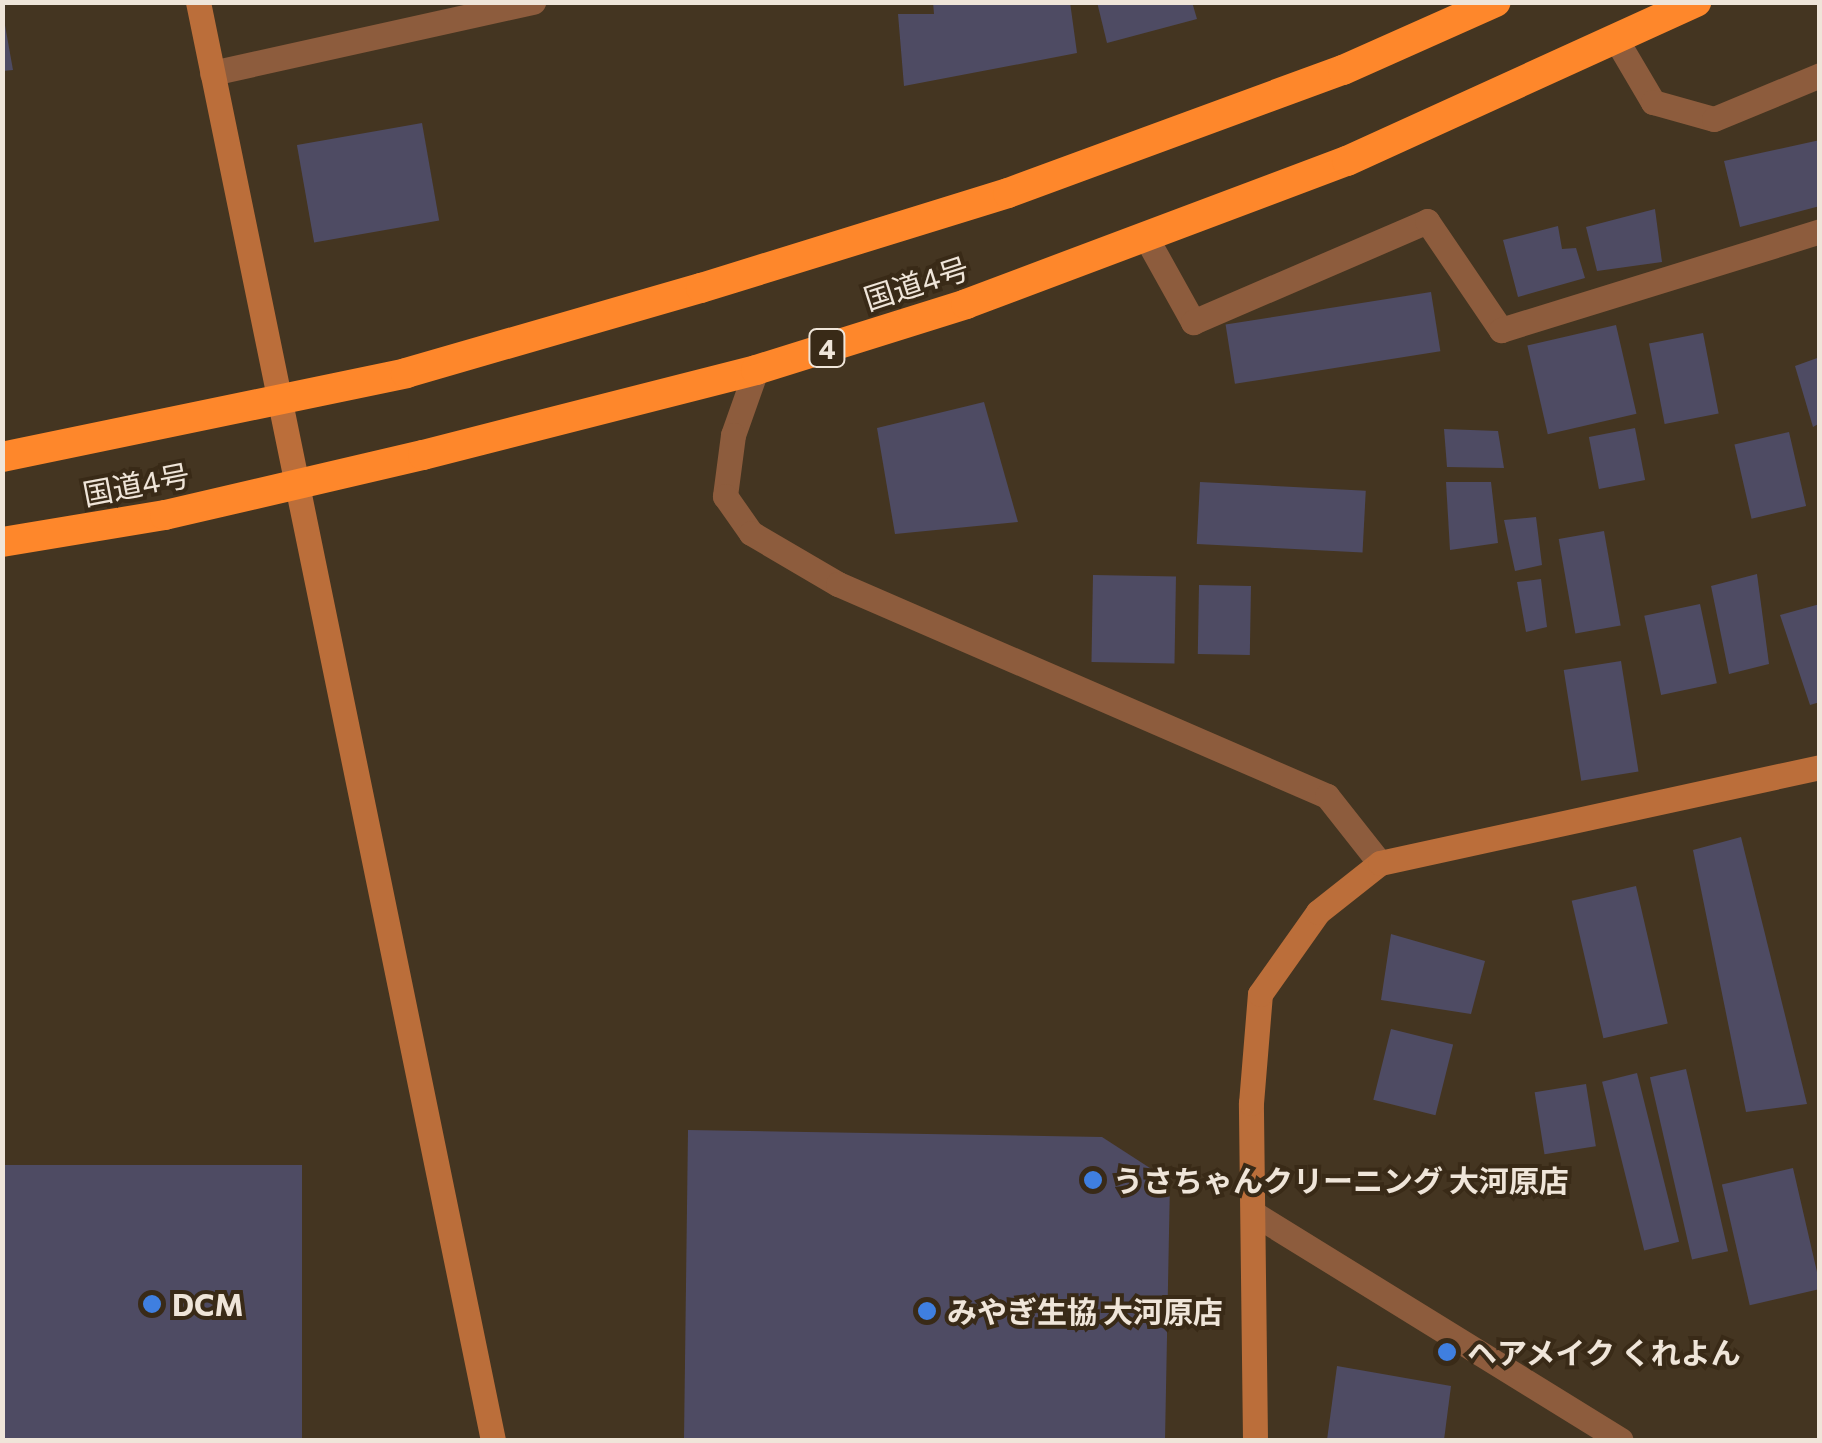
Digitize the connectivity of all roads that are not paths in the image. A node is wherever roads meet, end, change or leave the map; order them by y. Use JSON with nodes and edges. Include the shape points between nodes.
{"nodes":[{"id":1,"x":198,"y":2,"type":"edge"},
{"id":2,"x":533,"y":2,"type":"edge"},
{"id":3,"x":1496,"y":2,"type":"edge"},
{"id":4,"x":1696,"y":2,"type":"edge"},
{"id":5,"x":1616,"y":41,"type":"junction"},
{"id":6,"x":212,"y":73,"type":"junction"},
{"id":7,"x":1820,"y":75,"type":"edge"},
{"id":8,"x":1820,"y":231,"type":"edge"},
{"id":9,"x":1148,"y":241,"type":"junction"},
{"id":10,"x":756,"y":370,"type":"junction"},
{"id":11,"x":280,"y":400,"type":"junction"},
{"id":12,"x":2,"y":457,"type":"edge"},
{"id":13,"x":301,"y":484,"type":"junction"},
{"id":14,"x":2,"y":542,"type":"edge"},
{"id":15,"x":1820,"y":767,"type":"edge"},
{"id":16,"x":1380,"y":864,"type":"junction"},
{"id":17,"x":1253,"y":1213,"type":"junction"},
{"id":18,"x":492,"y":1440,"type":"edge"},
{"id":19,"x":1255,"y":1440,"type":"edge"},
{"id":20,"x":1620,"y":1440,"type":"edge"}],
"edges":[{"from":1,"to":6,"type":"street"},
{"from":2,"to":6,"type":"street"},
{"from":3,"to":11,"type":"highway","name":"国道4号","via":[[1342,70],[1008,193],[406,373]]},
{"from":4,"to":5,"type":"highway","name":"国道4号","number":"4"},
{"from":5,"to":7,"type":"street","via":[[1653,102],[1714,119]]},
{"from":5,"to":9,"type":"highway","name":"国道4号","number":"4"},
{"from":6,"to":11,"type":"street"},
{"from":8,"to":9,"type":"street","via":[[1501,330],[1428,221],[1193,322]]},
{"from":9,"to":10,"type":"highway","name":"国道4号","number":"4"},
{"from":10,"to":13,"type":"highway","name":"国道4号","number":"4"},
{"from":10,"to":16,"type":"street","via":[[733,435],[725,496],[750,533],[838,584],[1327,796]]},
{"from":11,"to":12,"type":"highway","name":"国道4号"},
{"from":11,"to":13,"type":"street"},
{"from":13,"to":14,"type":"highway","name":"国道4号","number":"4"},
{"from":13,"to":18,"type":"street"},
{"from":15,"to":16,"type":"street"},
{"from":16,"to":17,"type":"street","via":[[1318,912],[1260,994],[1251,1103]]},
{"from":17,"to":19,"type":"street"},
{"from":17,"to":20,"type":"street"}]}
